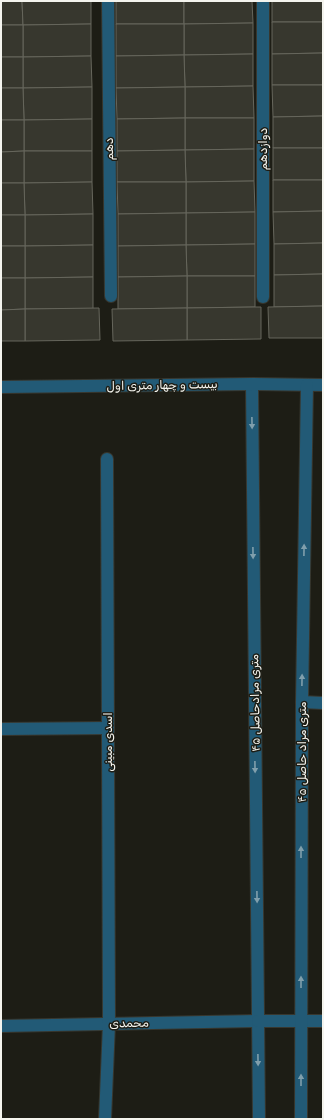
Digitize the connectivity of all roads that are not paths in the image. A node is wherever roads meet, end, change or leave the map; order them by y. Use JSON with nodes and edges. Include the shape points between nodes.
{"nodes":[{"id":1,"x":108,"y":1,"type":"edge"},
{"id":2,"x":263,"y":1,"type":"edge"},
{"id":3,"x":111,"y":296,"type":"dead end"},
{"id":4,"x":263,"y":298,"type":"dead end"},
{"id":5,"x":252,"y":384,"type":"junction"},
{"id":6,"x":307,"y":385,"type":"junction"},
{"id":7,"x":323,"y":385,"type":"edge"},
{"id":8,"x":1,"y":387,"type":"edge"},
{"id":9,"x":107,"y":459,"type":"dead end"},
{"id":10,"x":302,"y":702,"type":"junction"},
{"id":11,"x":323,"y":702,"type":"edge"},
{"id":12,"x":108,"y":728,"type":"junction"},
{"id":13,"x":1,"y":729,"type":"edge"},
{"id":14,"x":258,"y":1021,"type":"junction"},
{"id":15,"x":301,"y":1021,"type":"junction"},
{"id":16,"x":323,"y":1021,"type":"edge"},
{"id":17,"x":109,"y":1024,"type":"junction"},
{"id":18,"x":1,"y":1026,"type":"edge"},
{"id":19,"x":105,"y":1119,"type":"edge"},
{"id":20,"x":259,"y":1119,"type":"edge"},
{"id":21,"x":301,"y":1119,"type":"edge"}],
"edges":[{"from":1,"to":3,"type":"street","name":"دهم"},
{"from":2,"to":4,"type":"street","name":"دوازدهم"},
{"from":5,"to":6,"type":"street","name":"بیست و چهار متری اول"},
{"from":5,"to":8,"type":"street","name":"بیست و چهار متری اول"},
{"from":5,"to":14,"type":"street","name":"۴۵ متری مرادحاصل","one_way":true},
{"from":6,"to":7,"type":"street","name":"بیست و چهار متری اول"},
{"from":10,"to":6,"type":"street","name":"۴۵ متری مراد حاصل","one_way":true},
{"from":9,"to":12,"type":"street","name":"اسدی مبینی"},
{"from":10,"to":11,"type":"street"},
{"from":15,"to":10,"type":"street","name":"۴۵ متری مراد حاصل","one_way":true},
{"from":12,"to":13,"type":"street"},
{"from":12,"to":17,"type":"street","name":"اسدی مبینی"},
{"from":14,"to":15,"type":"street","name":"محمدی"},
{"from":14,"to":17,"type":"street","name":"محمدی"},
{"from":14,"to":20,"type":"street","one_way":true},
{"from":15,"to":16,"type":"street","name":"محمدی"},
{"from":21,"to":15,"type":"street","name":"۴۵ متری مراد حاصل","one_way":true},
{"from":17,"to":18,"type":"street","name":"محمدی"},
{"from":17,"to":19,"type":"street","name":"اسدی مبینی"}]}
